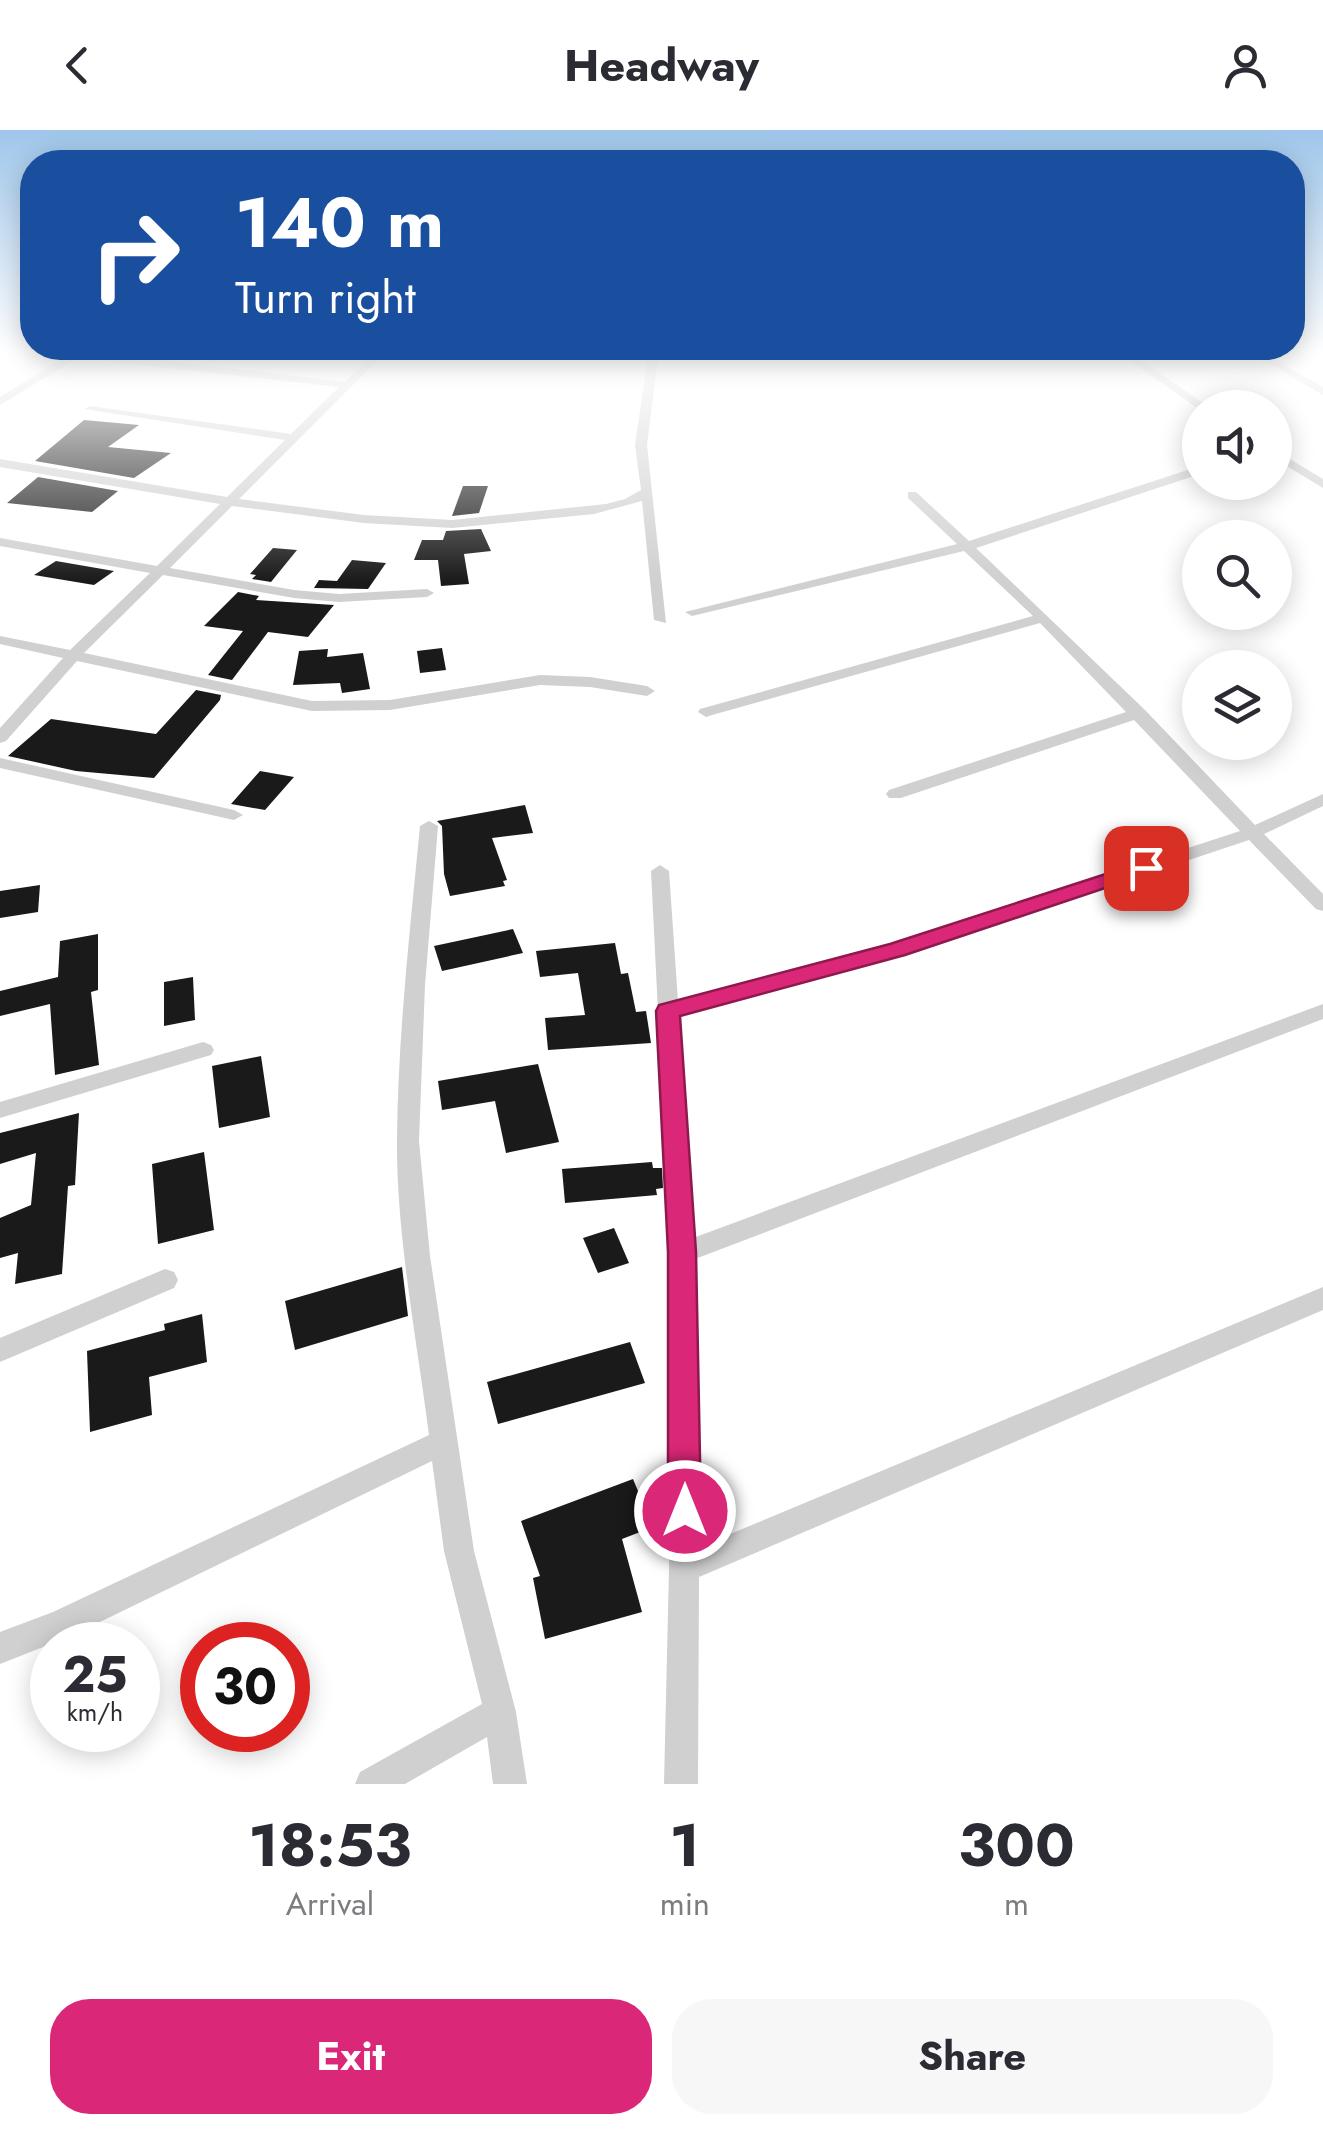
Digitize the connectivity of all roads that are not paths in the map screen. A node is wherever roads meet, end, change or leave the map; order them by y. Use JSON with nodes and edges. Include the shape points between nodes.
{"nodes":[{"id":1,"x":219,"y":427,"type":"edge"},
{"id":2,"x":307,"y":427,"type":"edge"},
{"id":3,"x":643,"y":427,"type":"edge"},
{"id":4,"x":296,"y":438,"type":"junction"},
{"id":5,"x":0,"y":463,"type":"edge"},
{"id":6,"x":1292,"y":465,"type":"edge"},
{"id":7,"x":1182,"y":476,"type":"edge"},
{"id":8,"x":1323,"y":484,"type":"edge"},
{"id":9,"x":648,"y":491,"type":"junction"},
{"id":10,"x":912,"y":495,"type":"dead end"},
{"id":11,"x":230,"y":501,"type":"junction"},
{"id":12,"x":0,"y":542,"type":"edge"},
{"id":13,"x":967,"y":546,"type":"junction"},
{"id":14,"x":158,"y":571,"type":"junction"},
{"id":15,"x":427,"y":593,"type":"dead end"},
{"id":16,"x":692,"y":612,"type":"dead end"},
{"id":17,"x":1043,"y":618,"type":"junction"},
{"id":18,"x":662,"y":620,"type":"dead end"},
{"id":19,"x":0,"y":640,"type":"edge"},
{"id":20,"x":76,"y":654,"type":"junction"},
{"id":21,"x":647,"y":691,"type":"dead end"},
{"id":22,"x":706,"y":712,"type":"dead end"},
{"id":23,"x":1138,"y":713,"type":"junction"},
{"id":24,"x":0,"y":738,"type":"edge"},
{"id":25,"x":0,"y":763,"type":"edge"},
{"id":26,"x":895,"y":794,"type":"dead end"},
{"id":27,"x":1323,"y":798,"type":"edge"},
{"id":28,"x":234,"y":815,"type":"dead end"},
{"id":29,"x":429,"y":826,"type":"dead end"},
{"id":30,"x":1252,"y":833,"type":"junction"},
{"id":31,"x":660,"y":871,"type":"dead end"},
{"id":32,"x":1323,"y":905,"type":"edge"},
{"id":33,"x":668,"y":1011,"type":"junction"},
{"id":34,"x":1323,"y":1011,"type":"edge"},
{"id":35,"x":202,"y":1050,"type":"dead end"},
{"id":36,"x":0,"y":1110,"type":"edge"},
{"id":37,"x":682,"y":1252,"type":"junction"},
{"id":38,"x":165,"y":1280,"type":"dead end"},
{"id":39,"x":1323,"y":1298,"type":"edge"},
{"id":40,"x":0,"y":1350,"type":"edge"},
{"id":41,"x":442,"y":1442,"type":"junction"},
{"id":42,"x":684,"y":1568,"type":"junction"},
{"id":43,"x":0,"y":1648,"type":"edge"},
{"id":44,"x":500,"y":1712,"type":"junction"},
{"id":45,"x":372,"y":1784,"type":"edge"},
{"id":46,"x":510,"y":1784,"type":"edge"},
{"id":47,"x":681,"y":1784,"type":"edge"}],
"edges":[{"from":1,"to":4,"type":"street"},
{"from":2,"to":4,"type":"street"},
{"from":3,"to":9,"type":"street"},
{"from":4,"to":11,"type":"street"},
{"from":5,"to":11,"type":"street"},
{"from":6,"to":8,"type":"street"},
{"from":7,"to":13,"type":"street"},
{"from":9,"to":11,"type":"street","via":[[592,510],[462,523],[418,524]]},
{"from":9,"to":18,"type":"street"},
{"from":10,"to":13,"type":"street"},
{"from":11,"to":14,"type":"street"},
{"from":12,"to":14,"type":"street"},
{"from":13,"to":16,"type":"street"},
{"from":13,"to":17,"type":"street"},
{"from":14,"to":15,"type":"street","via":[[339,598]]},
{"from":14,"to":20,"type":"street"},
{"from":17,"to":22,"type":"street"},
{"from":17,"to":23,"type":"street"},
{"from":19,"to":20,"type":"street"},
{"from":20,"to":21,"type":"street","via":[[312,706],[390,704],[540,680]]},
{"from":20,"to":24,"type":"street"},
{"from":23,"to":26,"type":"street"},
{"from":23,"to":30,"type":"street"},
{"from":25,"to":28,"type":"street"},
{"from":27,"to":30,"type":"street"},
{"from":29,"to":41,"type":"street","via":[[408,1141]]},
{"from":30,"to":32,"type":"street"},
{"from":30,"to":33,"type":"street","via":[[897,950]]},
{"from":31,"to":33,"type":"street"},
{"from":33,"to":37,"type":"street"},
{"from":34,"to":37,"type":"street"},
{"from":35,"to":36,"type":"street"},
{"from":37,"to":42,"type":"street"},
{"from":38,"to":40,"type":"street"},
{"from":39,"to":42,"type":"street"},
{"from":41,"to":43,"type":"street"},
{"from":41,"to":44,"type":"street","via":[[460,1551]]},
{"from":42,"to":47,"type":"street"},
{"from":44,"to":45,"type":"street"},
{"from":44,"to":46,"type":"street"}]}
